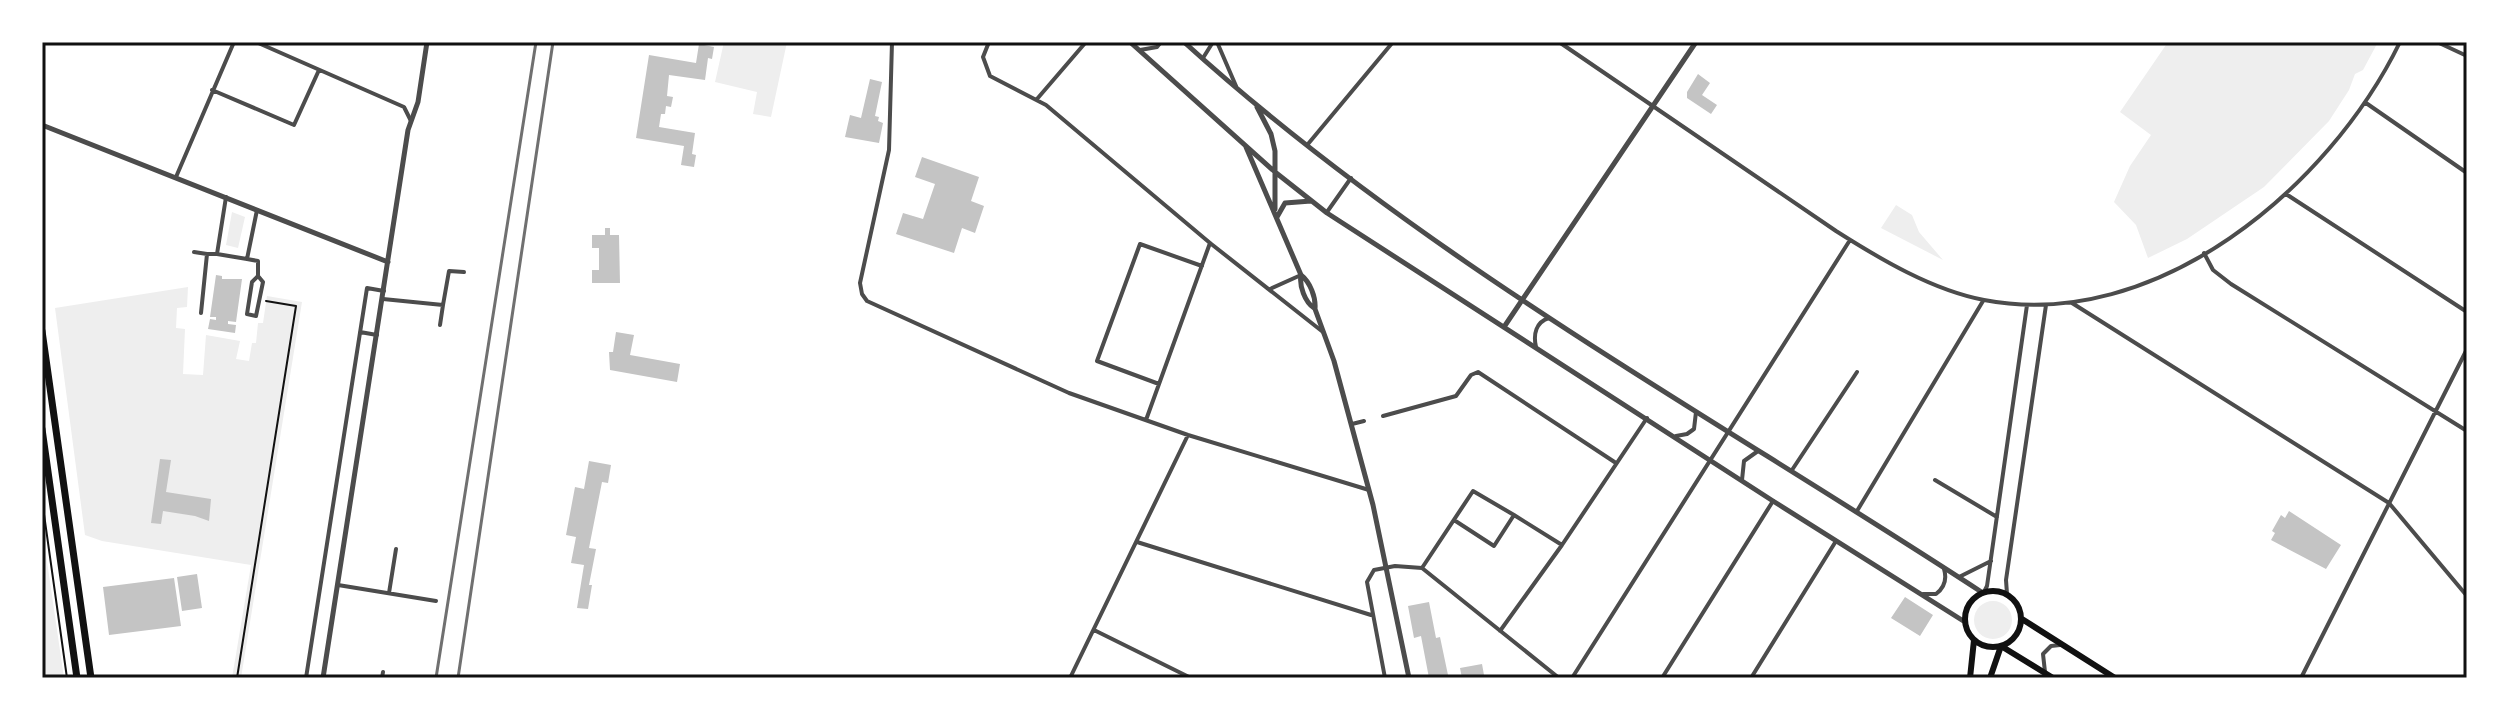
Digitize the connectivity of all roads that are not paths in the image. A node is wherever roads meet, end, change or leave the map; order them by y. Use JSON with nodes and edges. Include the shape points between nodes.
{"nodes":[{"id":1,"x":234,"y":42,"type":"edge"},
{"id":2,"x":259,"y":42,"type":"edge"},
{"id":3,"x":427,"y":42,"type":"edge"},
{"id":4,"x":892,"y":42,"type":"edge"},
{"id":5,"x":989,"y":42,"type":"edge"},
{"id":6,"x":1086,"y":42,"type":"edge"},
{"id":7,"x":1130,"y":42,"type":"edge"},
{"id":8,"x":1161,"y":42,"type":"edge"},
{"id":9,"x":1184,"y":42,"type":"edge"},
{"id":10,"x":1215,"y":42,"type":"edge"},
{"id":11,"x":1383,"y":42,"type":"edge"},
{"id":12,"x":1559,"y":42,"type":"edge"},
{"id":13,"x":1696,"y":42,"type":"edge"},
{"id":14,"x":2400,"y":42,"type":"edge"},
{"id":15,"x":2437,"y":42,"type":"edge"},
{"id":16,"x":1392,"y":44,"type":"edge"},
{"id":17,"x":1140,"y":50,"type":"junction"},
{"id":18,"x":2467,"y":56,"type":"edge"},
{"id":19,"x":1203,"y":58,"type":"junction"},
{"id":20,"x":319,"y":69,"type":"junction"},
{"id":21,"x":1237,"y":88,"type":"junction"},
{"id":22,"x":212,"y":90,"type":"junction"},
{"id":23,"x":1037,"y":99,"type":"junction"},
{"id":24,"x":1255,"y":103,"type":"junction"},
{"id":25,"x":2366,"y":103,"type":"junction"},
{"id":26,"x":1653,"y":106,"type":"junction"},
{"id":27,"x":411,"y":121,"type":"junction"},
{"id":28,"x":42,"y":125,"type":"edge"},
{"id":29,"x":1308,"y":144,"type":"junction"},
{"id":30,"x":1246,"y":145,"type":"junction"},
{"id":31,"x":1275,"y":172,"type":"junction"},
{"id":32,"x":2467,"y":173,"type":"edge"},
{"id":33,"x":176,"y":177,"type":"junction"},
{"id":34,"x":1351,"y":178,"type":"junction"},
{"id":35,"x":2286,"y":194,"type":"junction"},
{"id":36,"x":226,"y":197,"type":"junction"},
{"id":37,"x":1311,"y":201,"type":"junction"},
{"id":38,"x":257,"y":210,"type":"junction"},
{"id":39,"x":1327,"y":213,"type":"junction"},
{"id":40,"x":1277,"y":218,"type":"junction"},
{"id":41,"x":1850,"y":240,"type":"junction"},
{"id":42,"x":1210,"y":243,"type":"junction"},
{"id":43,"x":194,"y":252,"type":"dead end"},
{"id":44,"x":2204,"y":253,"type":"junction"},
{"id":45,"x":207,"y":254,"type":"junction"},
{"id":46,"x":217,"y":254,"type":"junction"},
{"id":47,"x":247,"y":259,"type":"junction"},
{"id":48,"x":388,"y":262,"type":"junction"},
{"id":49,"x":1202,"y":266,"type":"junction"},
{"id":50,"x":464,"y":272,"type":"dead end"},
{"id":51,"x":1301,"y":275,"type":"junction"},
{"id":52,"x":258,"y":276,"type":"junction"},
{"id":53,"x":1270,"y":289,"type":"junction"},
{"id":54,"x":384,"y":291,"type":"junction"},
{"id":55,"x":383,"y":299,"type":"junction"},
{"id":56,"x":1523,"y":299,"type":"junction"},
{"id":57,"x":1984,"y":300,"type":"junction"},
{"id":58,"x":2072,"y":303,"type":"junction"},
{"id":59,"x":443,"y":305,"type":"junction"},
{"id":60,"x":2027,"y":305,"type":"junction"},
{"id":61,"x":2046,"y":305,"type":"junction"},
{"id":62,"x":2467,"y":312,"type":"edge"},
{"id":63,"x":201,"y":313,"type":"dead end"},
{"id":64,"x":1551,"y":317,"type":"junction"},
{"id":65,"x":440,"y":325,"type":"dead end"},
{"id":66,"x":1504,"y":327,"type":"junction"},
{"id":67,"x":42,"y":331,"type":"edge"},
{"id":68,"x":360,"y":332,"type":"junction"},
{"id":69,"x":1325,"y":334,"type":"junction"},
{"id":70,"x":377,"y":335,"type":"junction"},
{"id":71,"x":1536,"y":347,"type":"junction"},
{"id":72,"x":2467,"y":349,"type":"edge"},
{"id":73,"x":1857,"y":372,"type":"dead end"},
{"id":74,"x":1159,"y":384,"type":"junction"},
{"id":75,"x":1695,"y":409,"type":"junction"},
{"id":76,"x":2435,"y":412,"type":"junction"},
{"id":77,"x":1383,"y":416,"type":"dead end"},
{"id":78,"x":1647,"y":418,"type":"junction"},
{"id":79,"x":1146,"y":420,"type":"junction"},
{"id":80,"x":1364,"y":421,"type":"dead end"},
{"id":81,"x":1352,"y":424,"type":"junction"},
{"id":82,"x":42,"y":429,"type":"edge"},
{"id":83,"x":1729,"y":431,"type":"junction"},
{"id":84,"x":2467,"y":431,"type":"edge"},
{"id":85,"x":1188,"y":435,"type":"junction"},
{"id":86,"x":1676,"y":436,"type":"junction"},
{"id":87,"x":1760,"y":451,"type":"junction"},
{"id":88,"x":1711,"y":460,"type":"junction"},
{"id":89,"x":1616,"y":463,"type":"junction"},
{"id":90,"x":1792,"y":470,"type":"junction"},
{"id":91,"x":1742,"y":480,"type":"junction"},
{"id":92,"x":1935,"y":480,"type":"dead end"},
{"id":93,"x":1369,"y":490,"type":"junction"},
{"id":94,"x":1773,"y":501,"type":"junction"},
{"id":95,"x":2389,"y":503,"type":"junction"},
{"id":96,"x":1857,"y":511,"type":"junction"},
{"id":97,"x":1514,"y":515,"type":"junction"},
{"id":98,"x":1997,"y":517,"type":"junction"},
{"id":99,"x":1454,"y":520,"type":"junction"},
{"id":100,"x":1837,"y":540,"type":"junction"},
{"id":101,"x":1137,"y":542,"type":"junction"},
{"id":102,"x":1562,"y":545,"type":"junction"},
{"id":103,"x":396,"y":549,"type":"dead end"},
{"id":104,"x":1991,"y":561,"type":"junction"},
{"id":105,"x":1943,"y":566,"type":"junction"},
{"id":106,"x":1387,"y":567,"type":"junction"},
{"id":107,"x":1422,"y":568,"type":"junction"},
{"id":108,"x":1959,"y":577,"type":"junction"},
{"id":109,"x":338,"y":585,"type":"junction"},
{"id":110,"x":1984,"y":592,"type":"junction"},
{"id":111,"x":389,"y":593,"type":"junction"},
{"id":112,"x":1923,"y":594,"type":"junction"},
{"id":113,"x":2007,"y":594,"type":"junction"},
{"id":114,"x":2467,"y":596,"type":"edge"},
{"id":115,"x":436,"y":601,"type":"dead end"},
{"id":116,"x":1372,"y":615,"type":"junction"},
{"id":117,"x":2022,"y":619,"type":"junction"},
{"id":118,"x":1965,"y":622,"type":"junction"},
{"id":119,"x":1094,"y":630,"type":"junction"},
{"id":120,"x":1500,"y":631,"type":"junction"},
{"id":121,"x":1974,"y":640,"type":"junction"},
{"id":122,"x":2001,"y":646,"type":"junction"},
{"id":123,"x":2063,"y":646,"type":"junction"},
{"id":124,"x":2050,"y":676,"type":"edge"},
{"id":125,"x":77,"y":678,"type":"edge"},
{"id":126,"x":91,"y":678,"type":"edge"},
{"id":127,"x":306,"y":678,"type":"edge"},
{"id":128,"x":323,"y":678,"type":"edge"},
{"id":129,"x":1070,"y":678,"type":"edge"},
{"id":130,"x":1191,"y":678,"type":"edge"},
{"id":131,"x":1385,"y":678,"type":"edge"},
{"id":132,"x":1409,"y":678,"type":"edge"},
{"id":133,"x":1559,"y":678,"type":"edge"},
{"id":134,"x":1572,"y":678,"type":"edge"},
{"id":135,"x":1662,"y":678,"type":"edge"},
{"id":136,"x":1751,"y":678,"type":"edge"},
{"id":137,"x":1970,"y":678,"type":"edge"},
{"id":138,"x":1990,"y":678,"type":"edge"},
{"id":139,"x":2115,"y":678,"type":"edge"},
{"id":140,"x":2301,"y":678,"type":"edge"}],
"edges":[{"from":1,"to":22,"type":"street"},
{"from":2,"to":20,"type":"street"},
{"from":3,"to":27,"type":"street"},
{"from":4,"to":79,"type":"street","via":[[889,150],[860,283],[865,299],[1022,373]]},
{"from":5,"to":23,"type":"street","via":[[983,57],[990,76]]},
{"from":6,"to":23,"type":"street"},
{"from":7,"to":17,"type":"street"},
{"from":8,"to":17,"type":"street"},
{"from":9,"to":19,"type":"street"},
{"from":10,"to":19,"type":"street"},
{"from":10,"to":21,"type":"street"},
{"from":11,"to":16,"type":"street"},
{"from":12,"to":26,"type":"street"},
{"from":13,"to":26,"type":"street"},
{"from":14,"to":25,"type":"street"},
{"from":15,"to":18,"type":"street"},
{"from":16,"to":29,"type":"street"},
{"from":17,"to":30,"type":"street"},
{"from":19,"to":21,"type":"street"},
{"from":20,"to":22,"type":"street","via":[[294,125]]},
{"from":20,"to":27,"type":"street","via":[[404,107]]},
{"from":21,"to":24,"type":"street"},
{"from":22,"to":33,"type":"street"},
{"from":23,"to":42,"type":"street"},
{"from":24,"to":29,"type":"street"},
{"from":24,"to":31,"type":"street","via":[[1273,140]]},
{"from":25,"to":32,"type":"street"},
{"from":25,"to":35,"type":"street"},
{"from":26,"to":41,"type":"street"},
{"from":26,"to":56,"type":"street"},
{"from":27,"to":48,"type":"street"},
{"from":28,"to":33,"type":"street"},
{"from":29,"to":34,"type":"street"},
{"from":30,"to":31,"type":"street"},
{"from":30,"to":40,"type":"street"},
{"from":31,"to":37,"type":"street"},
{"from":31,"to":40,"type":"street"},
{"from":33,"to":36,"type":"street"},
{"from":34,"to":39,"type":"street"},
{"from":34,"to":56,"type":"street"},
{"from":35,"to":44,"type":"street"},
{"from":35,"to":62,"type":"street"},
{"from":36,"to":38,"type":"street"},
{"from":36,"to":46,"type":"street"},
{"from":37,"to":39,"type":"street"},
{"from":37,"to":40,"type":"street","via":[[1285,203]]},
{"from":38,"to":47,"type":"street"},
{"from":38,"to":48,"type":"street"},
{"from":39,"to":66,"type":"street"},
{"from":40,"to":51,"type":"street"},
{"from":41,"to":57,"type":"street","via":[[1937,285]]},
{"from":41,"to":83,"type":"street"},
{"from":42,"to":49,"type":"street"},
{"from":42,"to":53,"type":"street"},
{"from":43,"to":45,"type":"street"},
{"from":44,"to":58,"type":"street","via":[[2133,287]]},
{"from":44,"to":76,"type":"street","via":[[2213,270],[2231,284]]},
{"from":45,"to":46,"type":"street"},
{"from":45,"to":63,"type":"street"},
{"from":46,"to":47,"type":"street"},
{"from":47,"to":52,"type":"street","via":[[258,261]]},
{"from":48,"to":54,"type":"street"},
{"from":49,"to":74,"type":"street"},
{"from":49,"to":74,"type":"street","via":[[1140,244],[1097,361]]},
{"from":50,"to":59,"type":"street","via":[[449,271]]},
{"from":51,"to":53,"type":"street"},
{"from":51,"to":69,"type":"street"},
{"from":52,"to":52,"type":"street","via":[[252,282],[247,314],[256,316],[263,282]]},
{"from":53,"to":69,"type":"street"},
{"from":54,"to":55,"type":"street"},
{"from":54,"to":68,"type":"street","via":[[367,288]]},
{"from":55,"to":59,"type":"street"},
{"from":55,"to":70,"type":"street"},
{"from":56,"to":64,"type":"street"},
{"from":56,"to":66,"type":"street"},
{"from":57,"to":60,"type":"street"},
{"from":57,"to":96,"type":"street"},
{"from":58,"to":61,"type":"street"},
{"from":58,"to":95,"type":"street"},
{"from":59,"to":65,"type":"street"},
{"from":60,"to":61,"type":"street"},
{"from":60,"to":98,"type":"street"},
{"from":61,"to":113,"type":"street"},
{"from":64,"to":71,"type":"street","via":[[1538,324]]},
{"from":64,"to":75,"type":"street"},
{"from":66,"to":71,"type":"street"},
{"from":67,"to":126,"type":"main road"},
{"from":68,"to":70,"type":"street"},
{"from":68,"to":127,"type":"street"},
{"from":69,"to":81,"type":"street"},
{"from":70,"to":109,"type":"street"},
{"from":71,"to":78,"type":"street"},
{"from":72,"to":76,"type":"street"},
{"from":73,"to":90,"type":"street"},
{"from":74,"to":79,"type":"street"},
{"from":75,"to":83,"type":"street"},
{"from":75,"to":86,"type":"street","via":[[1694,429]]},
{"from":76,"to":84,"type":"street"},
{"from":76,"to":95,"type":"street"},
{"from":77,"to":89,"type":"street","via":[[1456,396],[1478,372]]},
{"from":78,"to":86,"type":"street"},
{"from":78,"to":89,"type":"street"},
{"from":79,"to":85,"type":"street"},
{"from":80,"to":81,"type":"street"},
{"from":81,"to":93,"type":"street"},
{"from":82,"to":125,"type":"main road"},
{"from":83,"to":87,"type":"street"},
{"from":83,"to":88,"type":"street"},
{"from":85,"to":93,"type":"street"},
{"from":85,"to":101,"type":"street"},
{"from":86,"to":88,"type":"street"},
{"from":87,"to":90,"type":"street"},
{"from":87,"to":91,"type":"street","via":[[1746,458]]},
{"from":88,"to":91,"type":"street"},
{"from":88,"to":134,"type":"street"},
{"from":89,"to":102,"type":"street"},
{"from":90,"to":96,"type":"street"},
{"from":91,"to":94,"type":"street"},
{"from":92,"to":98,"type":"street"},
{"from":93,"to":106,"type":"street"},
{"from":94,"to":100,"type":"street"},
{"from":94,"to":135,"type":"street"},
{"from":95,"to":114,"type":"street"},
{"from":95,"to":140,"type":"street"},
{"from":96,"to":105,"type":"street"},
{"from":97,"to":99,"type":"street","via":[[1475,491]]},
{"from":97,"to":99,"type":"street","via":[[1494,546]]},
{"from":97,"to":102,"type":"street"},
{"from":98,"to":104,"type":"street"},
{"from":99,"to":107,"type":"street"},
{"from":100,"to":112,"type":"street"},
{"from":100,"to":136,"type":"street"},
{"from":101,"to":116,"type":"street"},
{"from":101,"to":119,"type":"street"},
{"from":102,"to":120,"type":"street"},
{"from":103,"to":111,"type":"street"},
{"from":104,"to":108,"type":"street"},
{"from":104,"to":110,"type":"street"},
{"from":105,"to":108,"type":"street"},
{"from":105,"to":112,"type":"street","via":[[1943,587],[1936,594]]},
{"from":106,"to":107,"type":"street"},
{"from":106,"to":116,"type":"street","via":[[1372,571],[1368,578]]},
{"from":106,"to":132,"type":"street"},
{"from":107,"to":120,"type":"street"},
{"from":108,"to":110,"type":"street"},
{"from":109,"to":111,"type":"street"},
{"from":109,"to":128,"type":"street"},
{"from":110,"to":113,"type":"main road"},
{"from":110,"to":118,"type":"main road","via":[[1969,605]]},
{"from":111,"to":115,"type":"street"},
{"from":112,"to":118,"type":"street"},
{"from":113,"to":117,"type":"main road"},
{"from":116,"to":131,"type":"street"},
{"from":117,"to":122,"type":"main road","via":[[2016,636]]},
{"from":117,"to":123,"type":"main road"},
{"from":118,"to":121,"type":"main road"},
{"from":119,"to":129,"type":"street"},
{"from":119,"to":130,"type":"street"},
{"from":120,"to":133,"type":"street"},
{"from":121,"to":122,"type":"main road","via":[[1987,647]]},
{"from":121,"to":137,"type":"main road"},
{"from":122,"to":124,"type":"main road"},
{"from":122,"to":138,"type":"main road"},
{"from":123,"to":124,"type":"street","via":[[2051,646],[2043,654]]},
{"from":123,"to":139,"type":"main road"}]}
